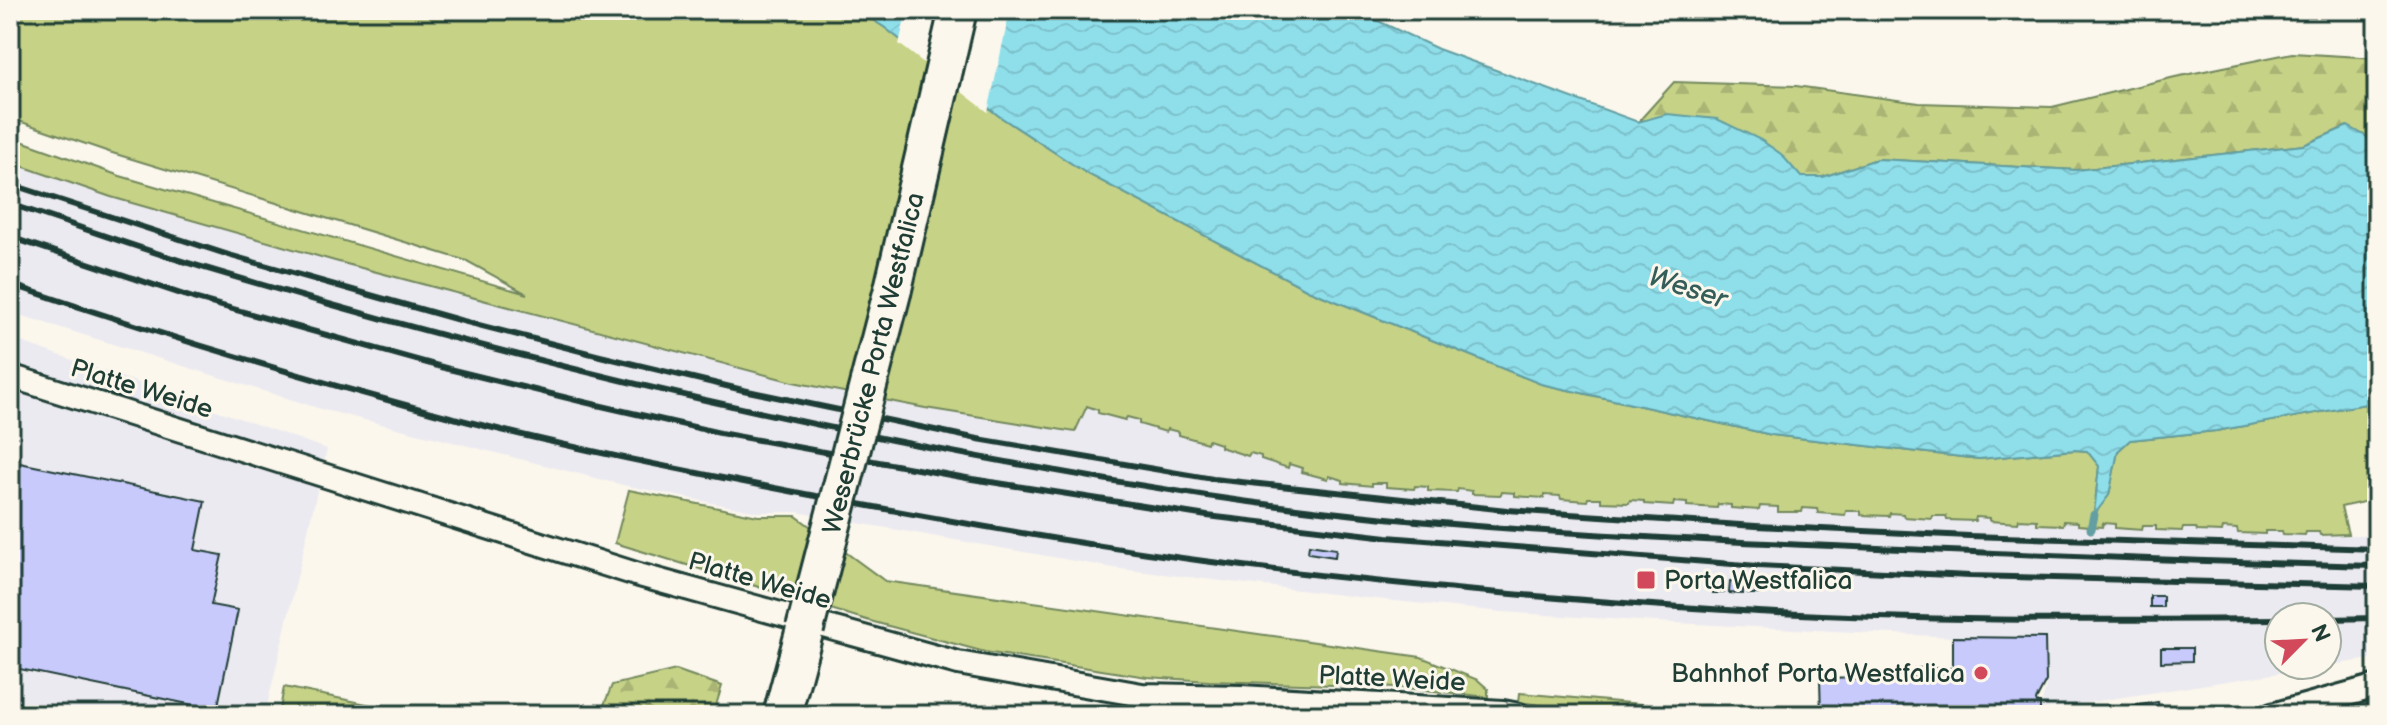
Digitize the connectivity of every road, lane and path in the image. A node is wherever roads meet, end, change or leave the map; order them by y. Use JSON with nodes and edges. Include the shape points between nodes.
{"nodes":[{"id":1,"x":958,"y":10,"type":"edge"},
{"id":2,"x":10,"y":376,"type":"edge"},
{"id":3,"x":2377,"y":686,"type":"edge"},
{"id":4,"x":782,"y":715,"type":"edge"},
{"id":5,"x":1519,"y":715,"type":"edge"},
{"id":6,"x":2272,"y":715,"type":"edge"}],
"edges":[{"from":1,"to":4,"type":"main road","name":"Weserbrücke Porta Westfalica","bridge":true,"via":[[893,289]]},
{"from":2,"to":5,"type":"street","name":"Platte Weide","via":[[639,575],[958,663],[1142,695]]},
{"from":3,"to":6,"type":"street"}]}
